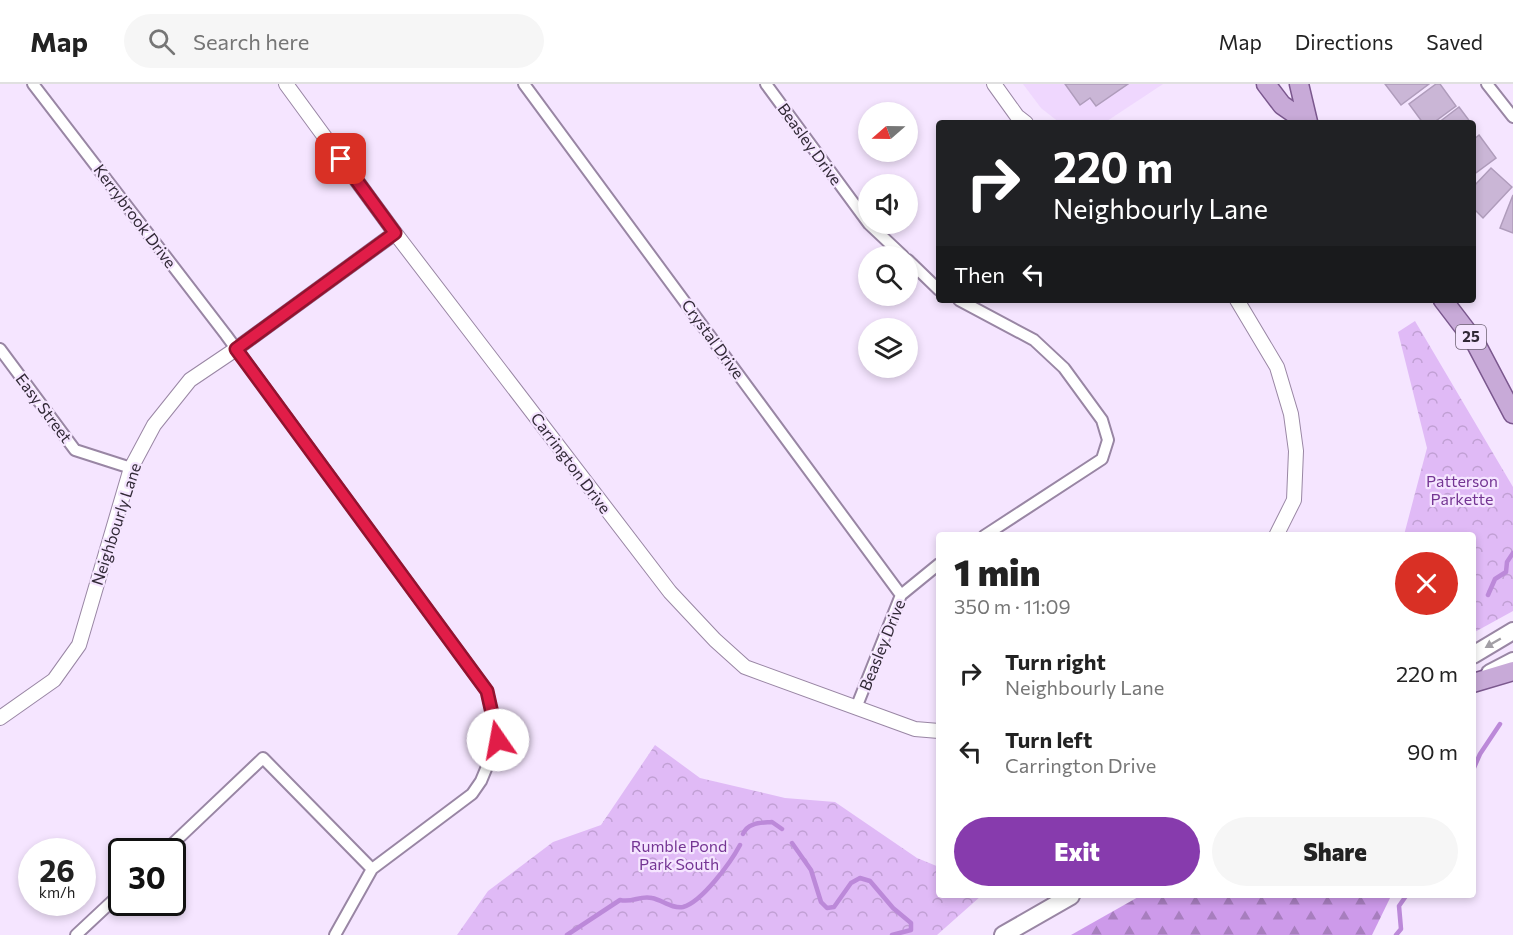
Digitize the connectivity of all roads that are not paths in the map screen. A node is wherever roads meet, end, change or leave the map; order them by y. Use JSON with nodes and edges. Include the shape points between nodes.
{"nodes":[{"id":1,"x":33,"y":84,"type":"edge"},
{"id":2,"x":286,"y":84,"type":"edge"},
{"id":3,"x":524,"y":84,"type":"edge"},
{"id":4,"x":766,"y":84,"type":"edge"},
{"id":5,"x":994,"y":84,"type":"edge"},
{"id":6,"x":1266,"y":84,"type":"edge"},
{"id":7,"x":1299,"y":84,"type":"edge"},
{"id":8,"x":1487,"y":84,"type":"edge"},
{"id":9,"x":1513,"y":117,"type":"edge"},
{"id":10,"x":1022,"y":120,"type":"edge"},
{"id":11,"x":1305,"y":120,"type":"edge"},
{"id":12,"x":1308,"y":120,"type":"edge"},
{"id":13,"x":395,"y":233,"type":"junction"},
{"id":14,"x":892,"y":246,"type":"edge"},
{"id":15,"x":918,"y":270,"type":"edge"},
{"id":16,"x":936,"y":287,"type":"edge"},
{"id":17,"x":965,"y":303,"type":"edge"},
{"id":18,"x":1239,"y":303,"type":"edge"},
{"id":19,"x":1445,"y":303,"type":"edge"},
{"id":20,"x":0,"y":349,"type":"edge"},
{"id":21,"x":236,"y":349,"type":"junction"},
{"id":22,"x":1494,"y":378,"type":"junction"},
{"id":23,"x":1513,"y":398,"type":"edge"},
{"id":24,"x":1513,"y":414,"type":"edge"},
{"id":25,"x":131,"y":468,"type":"junction"},
{"id":26,"x":990,"y":532,"type":"edge"},
{"id":27,"x":1278,"y":532,"type":"edge"},
{"id":28,"x":936,"y":566,"type":"edge"},
{"id":29,"x":901,"y":595,"type":"junction"},
{"id":30,"x":1513,"y":631,"type":"edge"},
{"id":31,"x":1476,"y":653,"type":"edge"},
{"id":32,"x":1513,"y":661,"type":"edge"},
{"id":33,"x":1513,"y":670,"type":"edge"},
{"id":34,"x":1476,"y":681,"type":"edge"},
{"id":35,"x":1476,"y":682,"type":"edge"},
{"id":36,"x":856,"y":708,"type":"junction"},
{"id":37,"x":0,"y":718,"type":"edge"},
{"id":38,"x":936,"y":730,"type":"edge"},
{"id":39,"x":179,"y":838,"type":"edge"},
{"id":40,"x":372,"y":869,"type":"junction"},
{"id":41,"x":1068,"y":898,"type":"edge"},
{"id":42,"x":108,"y":905,"type":"edge"},
{"id":43,"x":76,"y":935,"type":"edge"},
{"id":44,"x":335,"y":935,"type":"edge"},
{"id":45,"x":1003,"y":935,"type":"edge"}],
"edges":[{"from":1,"to":21,"type":"street","name":"Kerrybrook Drive"},
{"from":2,"to":13,"type":"street","name":"Carrington Drive"},
{"from":3,"to":29,"type":"street","name":"Crystal Drive"},
{"from":4,"to":14,"type":"street","name":"Beasley Drive","via":[[868,224]]},
{"from":5,"to":10,"type":"street"},
{"from":6,"to":11,"type":"main road","via":[[1282,105]]},
{"from":7,"to":12,"type":"main road"},
{"from":8,"to":9,"type":"street"},
{"from":13,"to":21,"type":"street","name":"Neighbourly Lane"},
{"from":13,"to":36,"type":"street","name":"Carrington Drive","via":[[669,592],[715,640],[745,667]]},
{"from":15,"to":16,"type":"street"},
{"from":17,"to":26,"type":"street","via":[[1034,340],[1064,368],[1102,420],[1108,440],[1102,459]]},
{"from":18,"to":27,"type":"street","via":[[1277,367],[1291,414],[1296,451],[1294,500]]},
{"from":19,"to":22,"type":"main road","number":"25","via":[[1475,342]]},
{"from":20,"to":25,"type":"street","name":"Easy Street","via":[[75,450]]},
{"from":21,"to":25,"type":"street","name":"Neighbourly Lane","via":[[190,380],[153,425]]},
{"from":21,"to":40,"type":"street","name":"Kerrybrook Drive","via":[[487,691],[498,740],[482,781],[472,794]]},
{"from":22,"to":23,"type":"main road"},
{"from":22,"to":24,"type":"main road","number":"25"},
{"from":25,"to":37,"type":"street","name":"Neighbourly Lane","via":[[79,645],[54,680]]},
{"from":28,"to":29,"type":"street","name":"Beasley Drive"},
{"from":29,"to":36,"type":"street","name":"Beasley Drive"},
{"from":30,"to":31,"type":"main road","one_way":true},
{"from":32,"to":34,"type":"main road"},
{"from":33,"to":35,"type":"main road"},
{"from":36,"to":38,"type":"street","name":"Carrington Drive","via":[[915,729]]},
{"from":39,"to":40,"type":"street","via":[[263,758]]},
{"from":40,"to":44,"type":"street"},
{"from":41,"to":45,"type":"main road"},
{"from":42,"to":43,"type":"street"}]}
